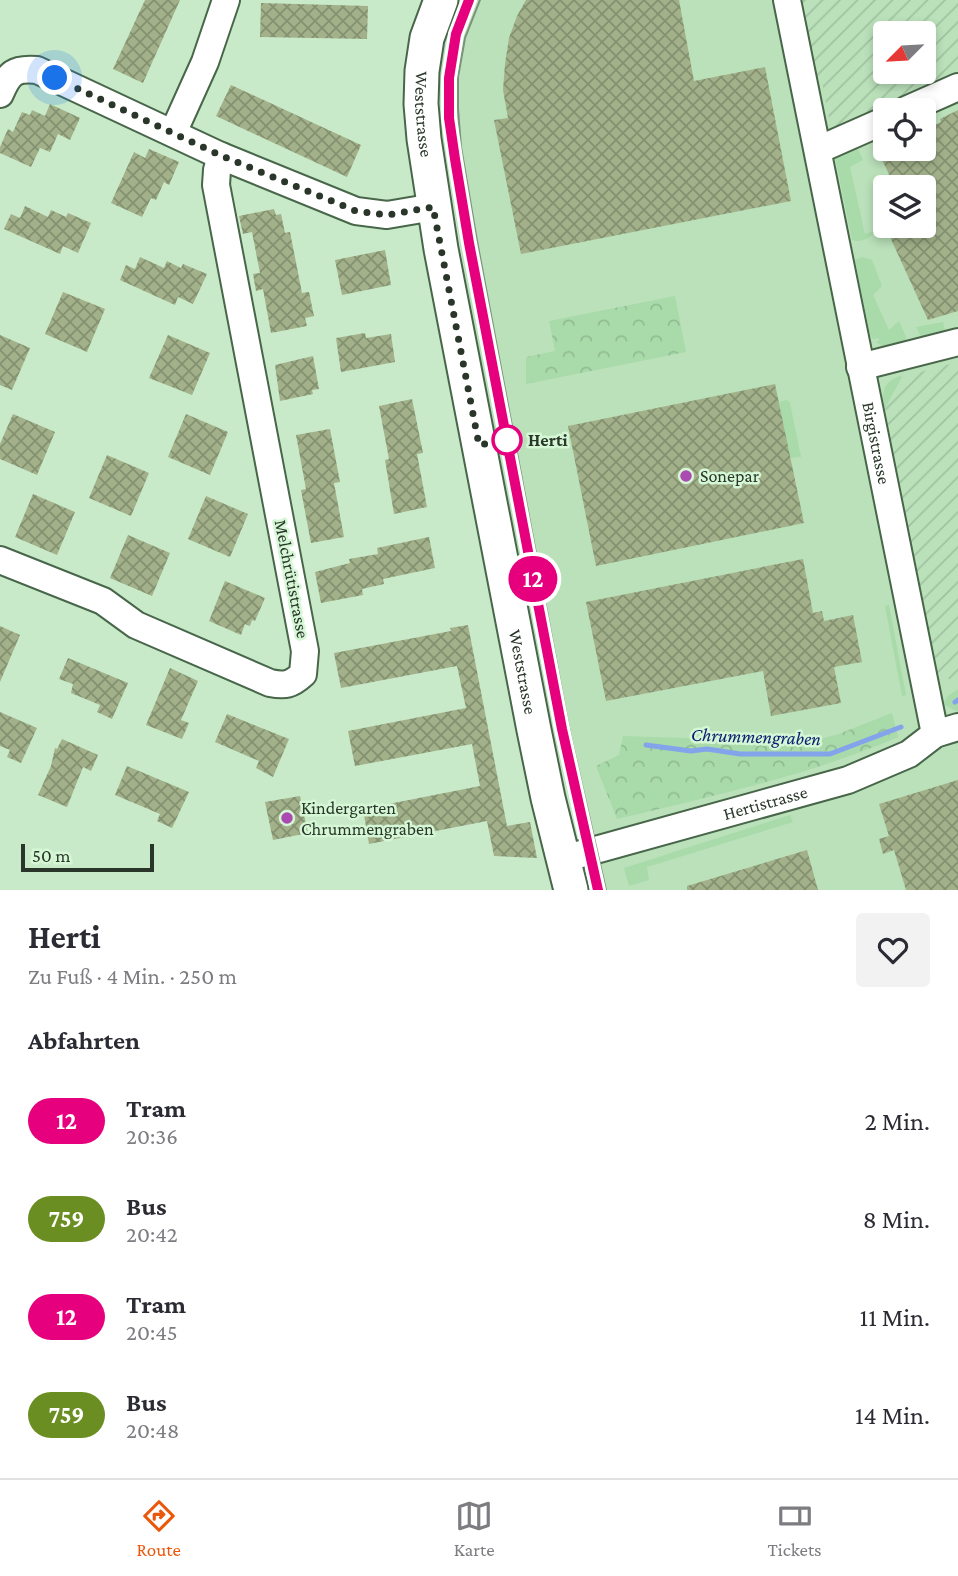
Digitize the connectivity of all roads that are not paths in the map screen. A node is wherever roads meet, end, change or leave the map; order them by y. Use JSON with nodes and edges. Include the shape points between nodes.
{"nodes":[{"id":1,"x":226,"y":0,"type":"edge"},
{"id":2,"x":441,"y":0,"type":"edge"},
{"id":3,"x":787,"y":0,"type":"edge"},
{"id":4,"x":958,"y":87,"type":"edge"},
{"id":5,"x":0,"y":94,"type":"edge"},
{"id":6,"x":933,"y":98,"type":"edge"},
{"id":7,"x":873,"y":126,"type":"edge"},
{"id":8,"x":173,"y":134,"type":"junction"},
{"id":9,"x":818,"y":150,"type":"junction"},
{"id":10,"x":222,"y":156,"type":"junction"},
{"id":11,"x":433,"y":207,"type":"junction"},
{"id":12,"x":958,"y":342,"type":"edge"},
{"id":13,"x":860,"y":367,"type":"junction"},
{"id":14,"x":0,"y":560,"type":"edge"},
{"id":15,"x":947,"y":730,"type":"edge"},
{"id":16,"x":567,"y":875,"type":"edge"}],
"edges":[{"from":1,"to":8,"type":"street"},
{"from":2,"to":11,"type":"main road","name":"Weststrasse","via":[[427,38],[421,93]]},
{"from":3,"to":9,"type":"street","name":"Birgistrasse"},
{"from":4,"to":6,"type":"street"},
{"from":5,"to":8,"type":"street","via":[[11,74],[37,70]]},
{"from":7,"to":9,"type":"street"},
{"from":8,"to":10,"type":"street"},
{"from":9,"to":13,"type":"street","name":"Birgistrasse"},
{"from":10,"to":11,"type":"street","via":[[356,211],[387,215]]},
{"from":10,"to":14,"type":"street","name":"Melchrütistrasse","via":[[215,185],[305,651],[303,674],[292,684],[270,683],[136,625],[103,601]]},
{"from":11,"to":16,"type":"main road","name":"Weststrasse","via":[[534,730]]},
{"from":12,"to":13,"type":"street"},
{"from":13,"to":15,"type":"street","name":"Birgistrasse"},
{"from":15,"to":16,"type":"street","name":"Hertistrasse","via":[[909,754],[848,780]]}]}
